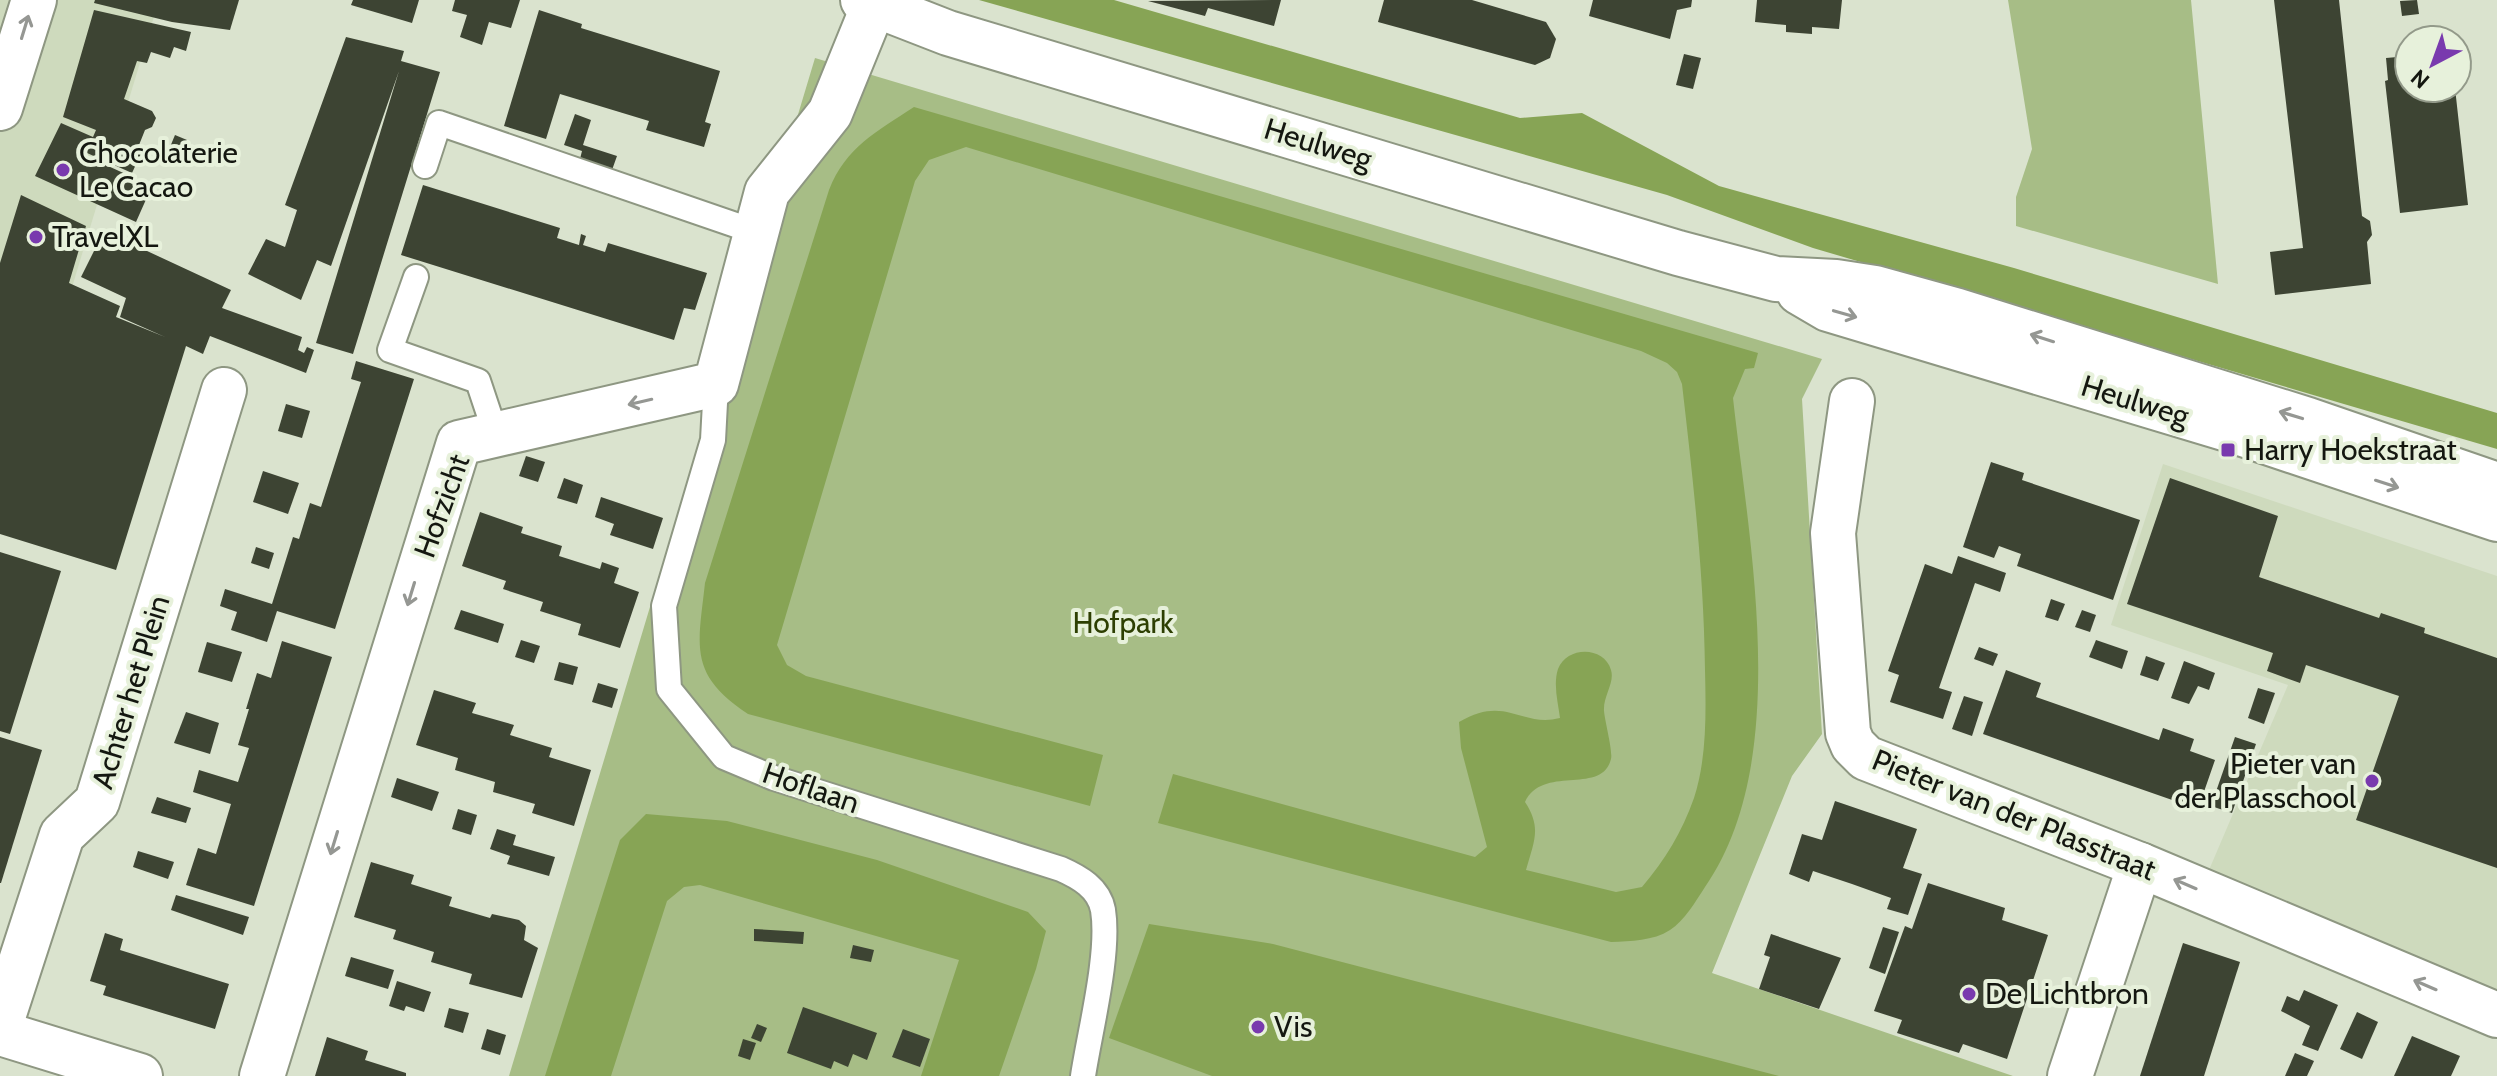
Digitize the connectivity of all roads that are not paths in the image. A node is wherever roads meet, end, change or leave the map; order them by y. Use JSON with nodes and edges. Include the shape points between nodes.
{"nodes":[{"id":1,"x":34,"y":0,"type":"edge"},
{"id":2,"x":868,"y":3,"type":"edge"},
{"id":3,"x":0,"y":108,"type":"edge"},
{"id":4,"x":425,"y":166,"type":"dead end"},
{"id":5,"x":756,"y":232,"type":"junction"},
{"id":6,"x":416,"y":277,"type":"dead end"},
{"id":7,"x":1776,"y":279,"type":"junction"},
{"id":8,"x":716,"y":384,"type":"junction"},
{"id":9,"x":224,"y":390,"type":"dead end"},
{"id":10,"x":1852,"y":401,"type":"dead end"},
{"id":11,"x":496,"y":435,"type":"junction"},
{"id":12,"x":2497,"y":485,"type":"edge"},
{"id":13,"x":2497,"y":519,"type":"edge"},
{"id":14,"x":2140,"y":865,"type":"junction"},
{"id":15,"x":2497,"y":1015,"type":"edge"},
{"id":16,"x":0,"y":1026,"type":"edge"},
{"id":17,"x":0,"y":1033,"type":"edge"},
{"id":18,"x":70,"y":1066,"type":"edge"},
{"id":19,"x":140,"y":1076,"type":"edge"},
{"id":20,"x":262,"y":1076,"type":"edge"},
{"id":21,"x":1083,"y":1076,"type":"edge"},
{"id":22,"x":2070,"y":1076,"type":"edge"}],
"edges":[{"from":3,"to":1,"type":"street","one_way":true},
{"from":2,"to":5,"type":"street","via":[[830,113],[767,192]]},
{"from":2,"to":7,"type":"street","name":"Heulweg","via":[[978,42]]},
{"from":4,"to":5,"type":"lane","via":[[439,123]]},
{"from":5,"to":8,"type":"street"},
{"from":6,"to":11,"type":"lane","via":[[390,350],[478,381]]},
{"from":12,"to":7,"type":"street","name":"Heulweg","one_way":true,"via":[[1958,311],[1875,288]]},
{"from":7,"to":13,"type":"street","name":"Heulweg","one_way":true,"via":[[1828,309],[2219,427]]},
{"from":8,"to":11,"type":"street","name":"Hofzicht","one_way":true},
{"from":8,"to":21,"type":"lane","name":"Hoflaan","via":[[713,440],[664,606],[669,689],[724,757],[1086,881],[1103,908],[1101,961]]},
{"from":9,"to":16,"type":"street","name":"Achter het Plein","via":[[97,802],[62,835]]},
{"from":10,"to":14,"type":"street","name":"Pieter van der Plasstraat","via":[[1833,533],[1853,745],[1866,758]]},
{"from":11,"to":20,"type":"street","name":"Hofzicht","one_way":true,"via":[[459,443]]},
{"from":15,"to":14,"type":"street","name":"Pieter van der Plasstraat","one_way":true},
{"from":14,"to":22,"type":"street"},
{"from":17,"to":18,"type":"street"},
{"from":18,"to":19,"type":"street"}]}
